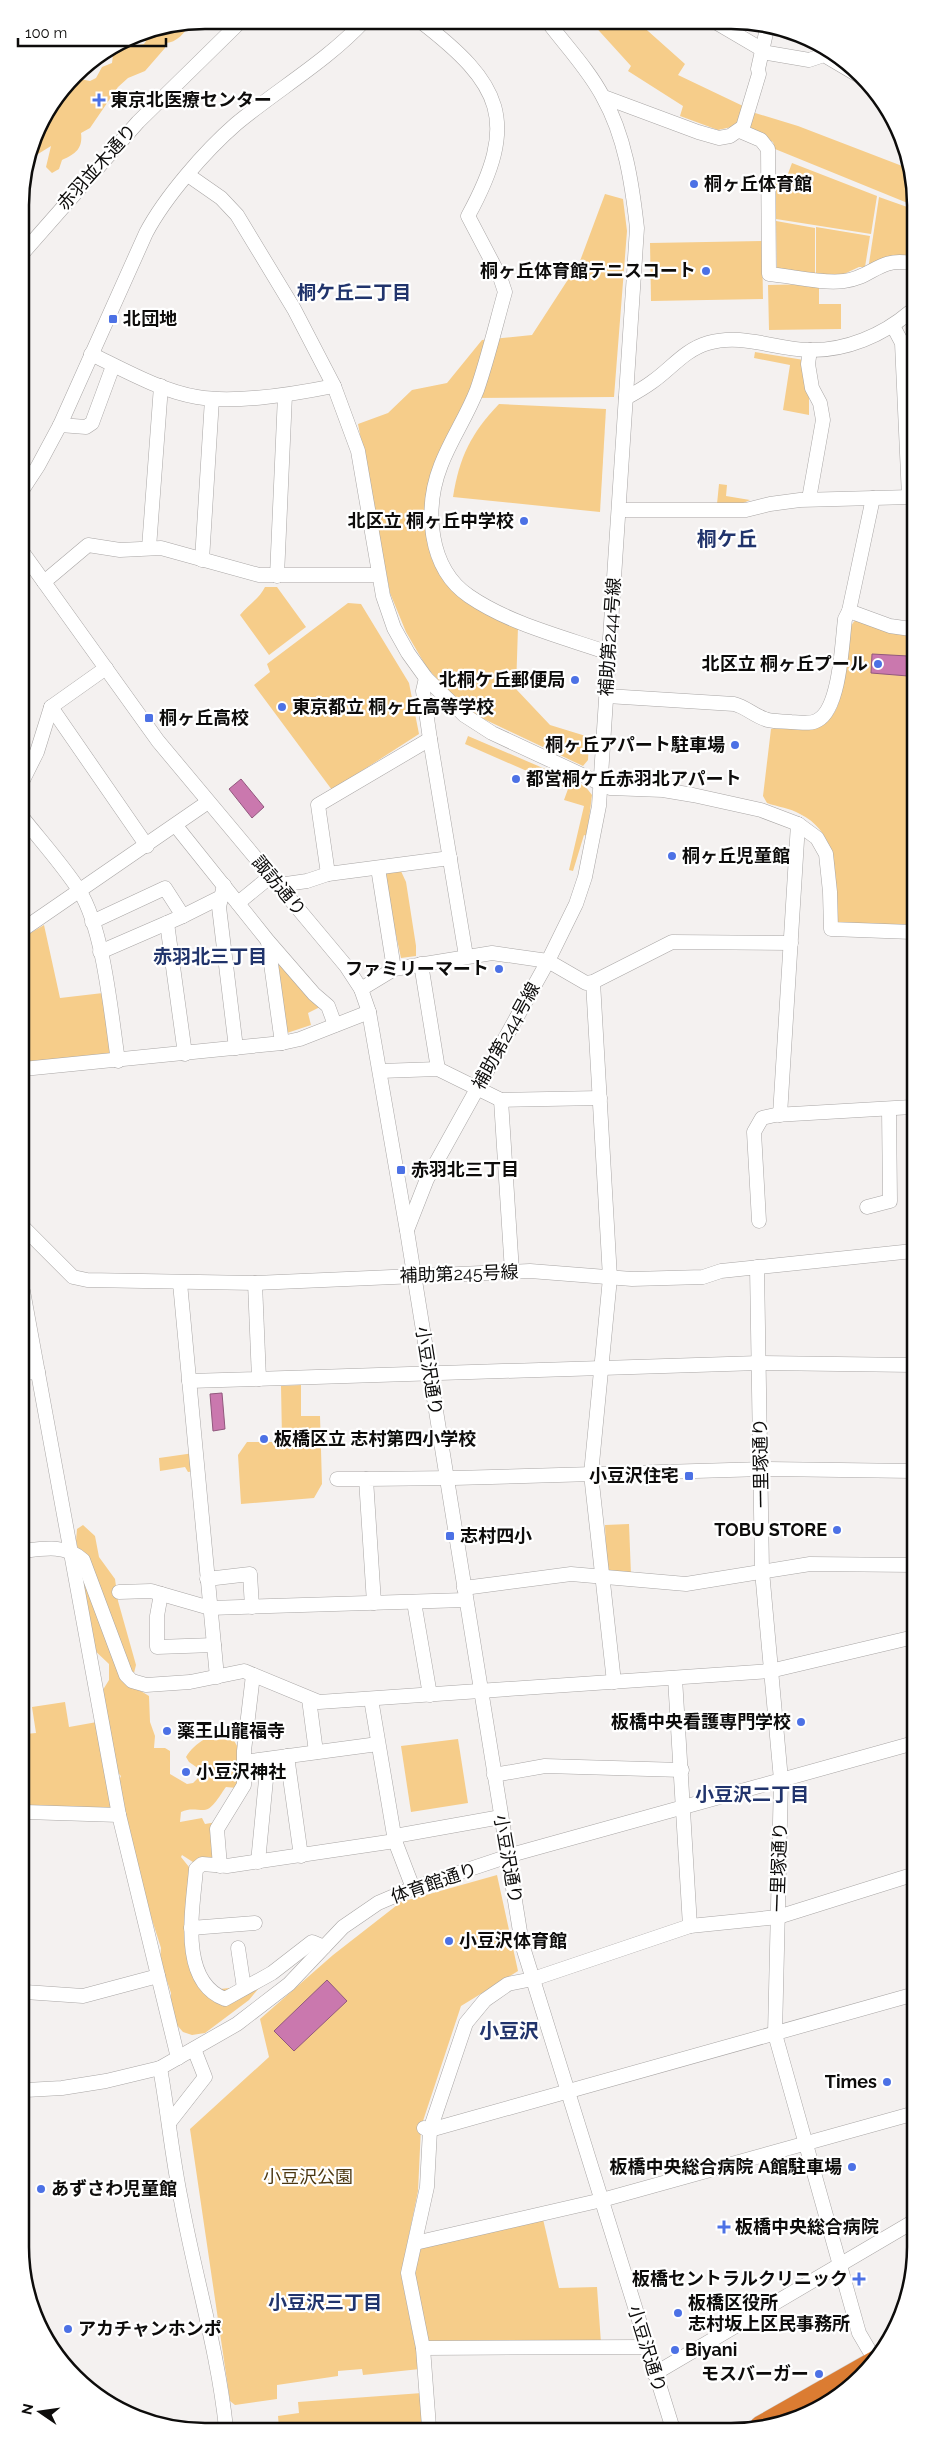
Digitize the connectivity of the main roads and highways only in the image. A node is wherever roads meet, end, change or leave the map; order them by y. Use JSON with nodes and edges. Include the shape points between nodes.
{"nodes":[{"id":1,"x":854,"y":2374,"type":"edge"},
{"id":2,"x":775,"y":2417,"type":"edge"}],
"edges":[{"from":1,"to":2,"type":"highway"}]}
